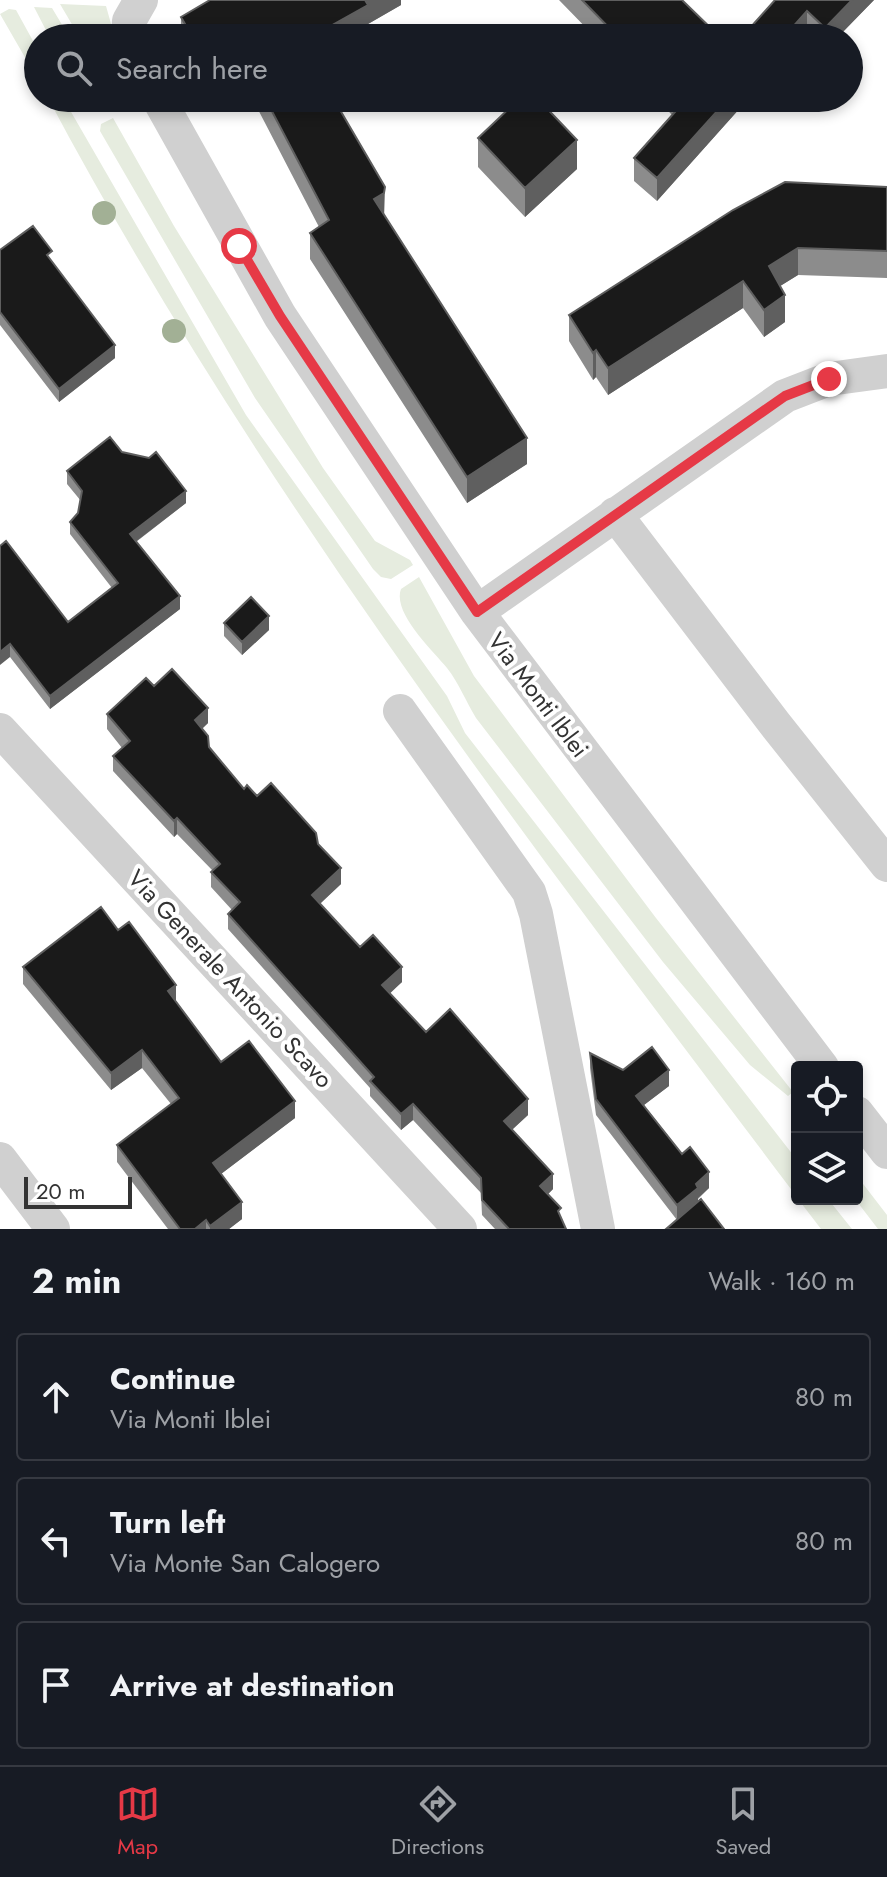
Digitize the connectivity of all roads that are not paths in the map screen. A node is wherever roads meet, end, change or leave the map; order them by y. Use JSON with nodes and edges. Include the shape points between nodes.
{"nodes":[{"id":1,"x":118,"y":0,"type":"edge"},
{"id":2,"x":141,"y":0,"type":"edge"},
{"id":3,"x":124,"y":24,"type":"edge"},
{"id":4,"x":129,"y":24,"type":"edge"},
{"id":5,"x":166,"y":112,"type":"edge"},
{"id":6,"x":887,"y":371,"type":"edge"},
{"id":7,"x":615,"y":514,"type":"junction"},
{"id":8,"x":477,"y":612,"type":"junction"},
{"id":9,"x":400,"y":711,"type":"dead end"},
{"id":10,"x":0,"y":730,"type":"edge"},
{"id":11,"x":887,"y":865,"type":"edge"},
{"id":12,"x":817,"y":1061,"type":"edge"},
{"id":13,"x":863,"y":1121,"type":"edge"},
{"id":14,"x":887,"y":1152,"type":"edge"},
{"id":15,"x":0,"y":1159,"type":"edge"},
{"id":16,"x":53,"y":1229,"type":"edge"},
{"id":17,"x":460,"y":1229,"type":"edge"},
{"id":18,"x":598,"y":1229,"type":"edge"}],
"edges":[{"from":1,"to":3,"type":"street"},
{"from":2,"to":4,"type":"street"},
{"from":5,"to":8,"type":"street","name":"Via Monti Iblei","via":[[280,316]]},
{"from":6,"to":7,"type":"street","via":[[829,379],[785,396]]},
{"from":7,"to":8,"type":"street"},
{"from":7,"to":11,"type":"street"},
{"from":8,"to":12,"type":"street","name":"Via Monti Iblei"},
{"from":9,"to":18,"type":"street","via":[[529,892]]},
{"from":10,"to":17,"type":"street","name":"Via Generale Antonio Scavo"},
{"from":13,"to":14,"type":"street"},
{"from":15,"to":16,"type":"street"}]}
